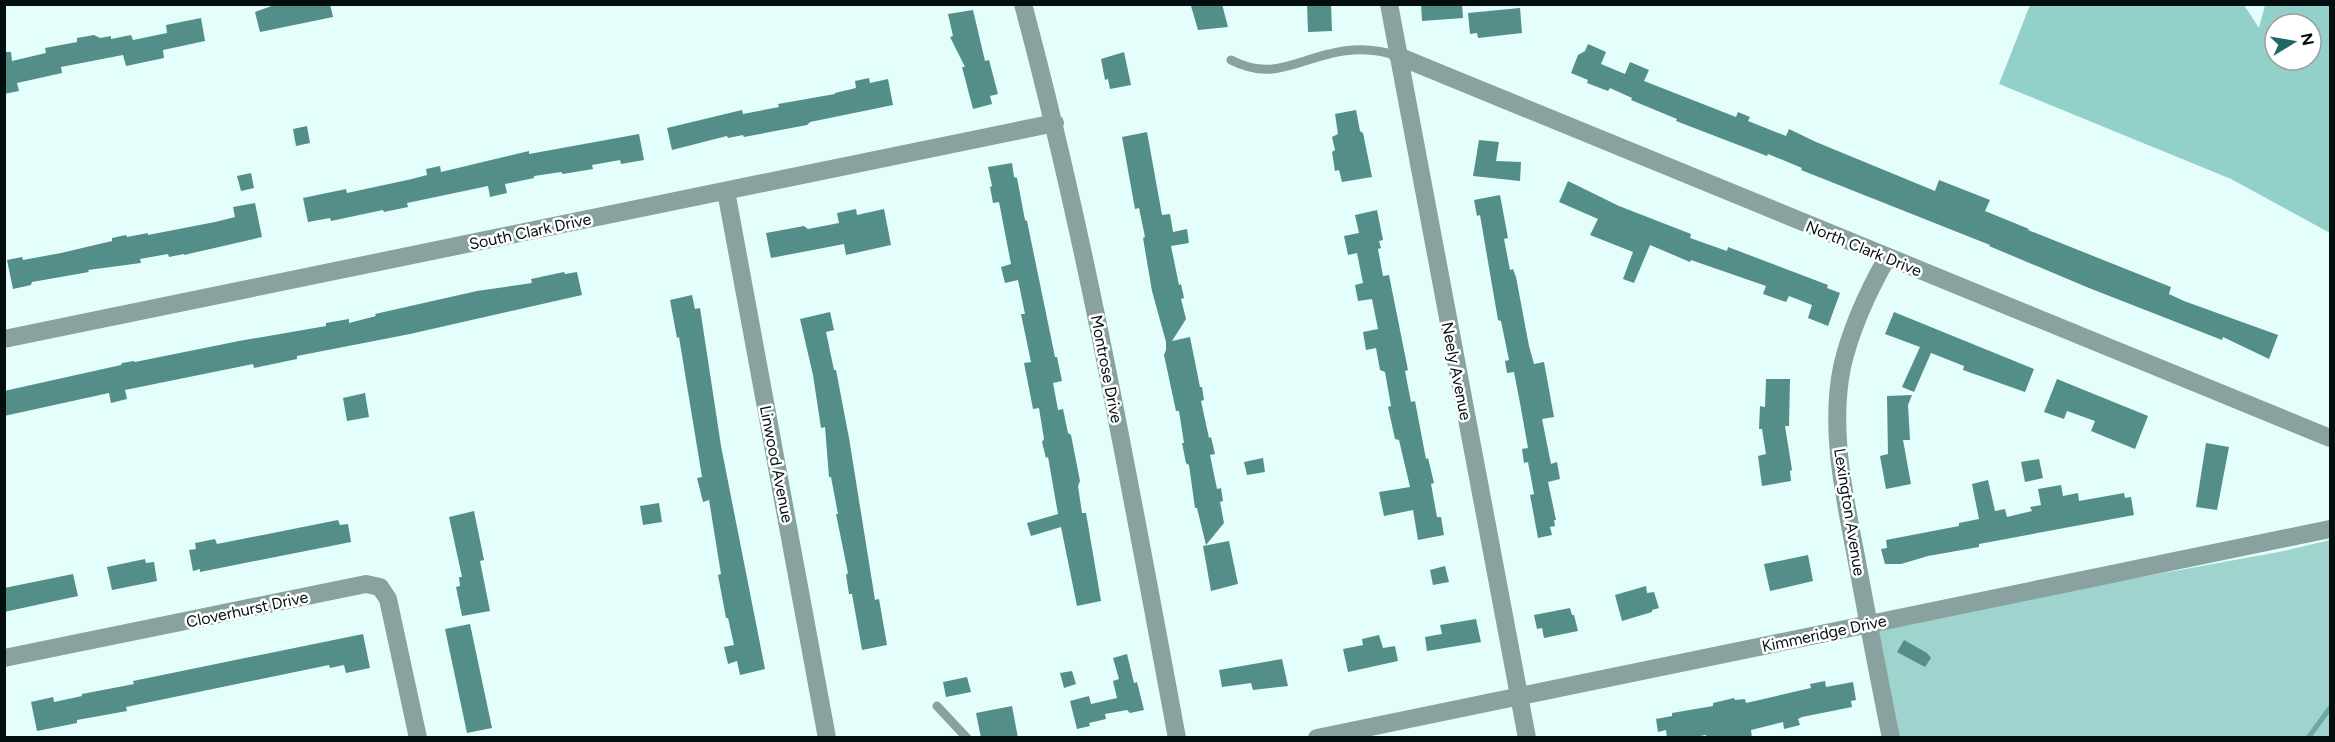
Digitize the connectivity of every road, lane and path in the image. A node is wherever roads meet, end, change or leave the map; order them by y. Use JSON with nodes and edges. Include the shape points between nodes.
{"nodes":[{"id":1,"x":1023,"y":4,"type":"edge"},
{"id":2,"x":1389,"y":4,"type":"edge"},
{"id":3,"x":1398,"y":56,"type":"junction"},
{"id":4,"x":1232,"y":60,"type":"dead end"},
{"id":5,"x":1055,"y":123,"type":"junction"},
{"id":6,"x":726,"y":191,"type":"junction"},
{"id":7,"x":1887,"y":258,"type":"junction"},
{"id":8,"x":4,"y":339,"type":"edge"},
{"id":9,"x":2331,"y":438,"type":"edge"},
{"id":10,"x":2331,"y":529,"type":"edge"},
{"id":11,"x":1869,"y":624,"type":"junction"},
{"id":12,"x":4,"y":658,"type":"edge"},
{"id":13,"x":1519,"y":696,"type":"junction"},
{"id":14,"x":937,"y":706,"type":"dead end"},
{"id":15,"x":418,"y":738,"type":"edge"},
{"id":16,"x":827,"y":738,"type":"edge"},
{"id":17,"x":967,"y":738,"type":"edge"},
{"id":18,"x":1177,"y":738,"type":"edge"},
{"id":19,"x":1317,"y":738,"type":"edge"},
{"id":20,"x":1527,"y":738,"type":"edge"},
{"id":21,"x":1891,"y":738,"type":"edge"}],
"edges":[{"from":1,"to":5,"type":"street","name":"Montrose Drive"},
{"from":2,"to":3,"type":"street","name":"Neely Avenue"},
{"from":3,"to":4,"type":"lane","via":[[1370,49],[1346,51],[1264,71]]},
{"from":3,"to":7,"type":"street","name":"North Clark Drive"},
{"from":3,"to":13,"type":"street","name":"Neely Avenue"},
{"from":5,"to":6,"type":"street","name":"South Clark Drive"},
{"from":5,"to":18,"type":"street","name":"Montrose Drive","via":[[1103,342]]},
{"from":6,"to":8,"type":"street","name":"South Clark Drive"},
{"from":6,"to":16,"type":"street","name":"Linwood Avenue"},
{"from":7,"to":9,"type":"street","name":"North Clark Drive"},
{"from":7,"to":11,"type":"street","name":"Lexington Avenue","via":[[1853,328],[1842,368],[1837,410],[1840,472]]},
{"from":10,"to":11,"type":"street","name":"Kimmeridge Drive"},
{"from":11,"to":13,"type":"street","name":"Kimmeridge Drive"},
{"from":11,"to":21,"type":"street","name":"Lexington Avenue"},
{"from":12,"to":15,"type":"street","name":"Cloverhurst Drive","via":[[366,584],[380,587],[388,599]]},
{"from":13,"to":19,"type":"street","name":"Kimmeridge Drive"},
{"from":13,"to":20,"type":"street","name":"Neely Avenue"},
{"from":14,"to":17,"type":"lane"}]}
